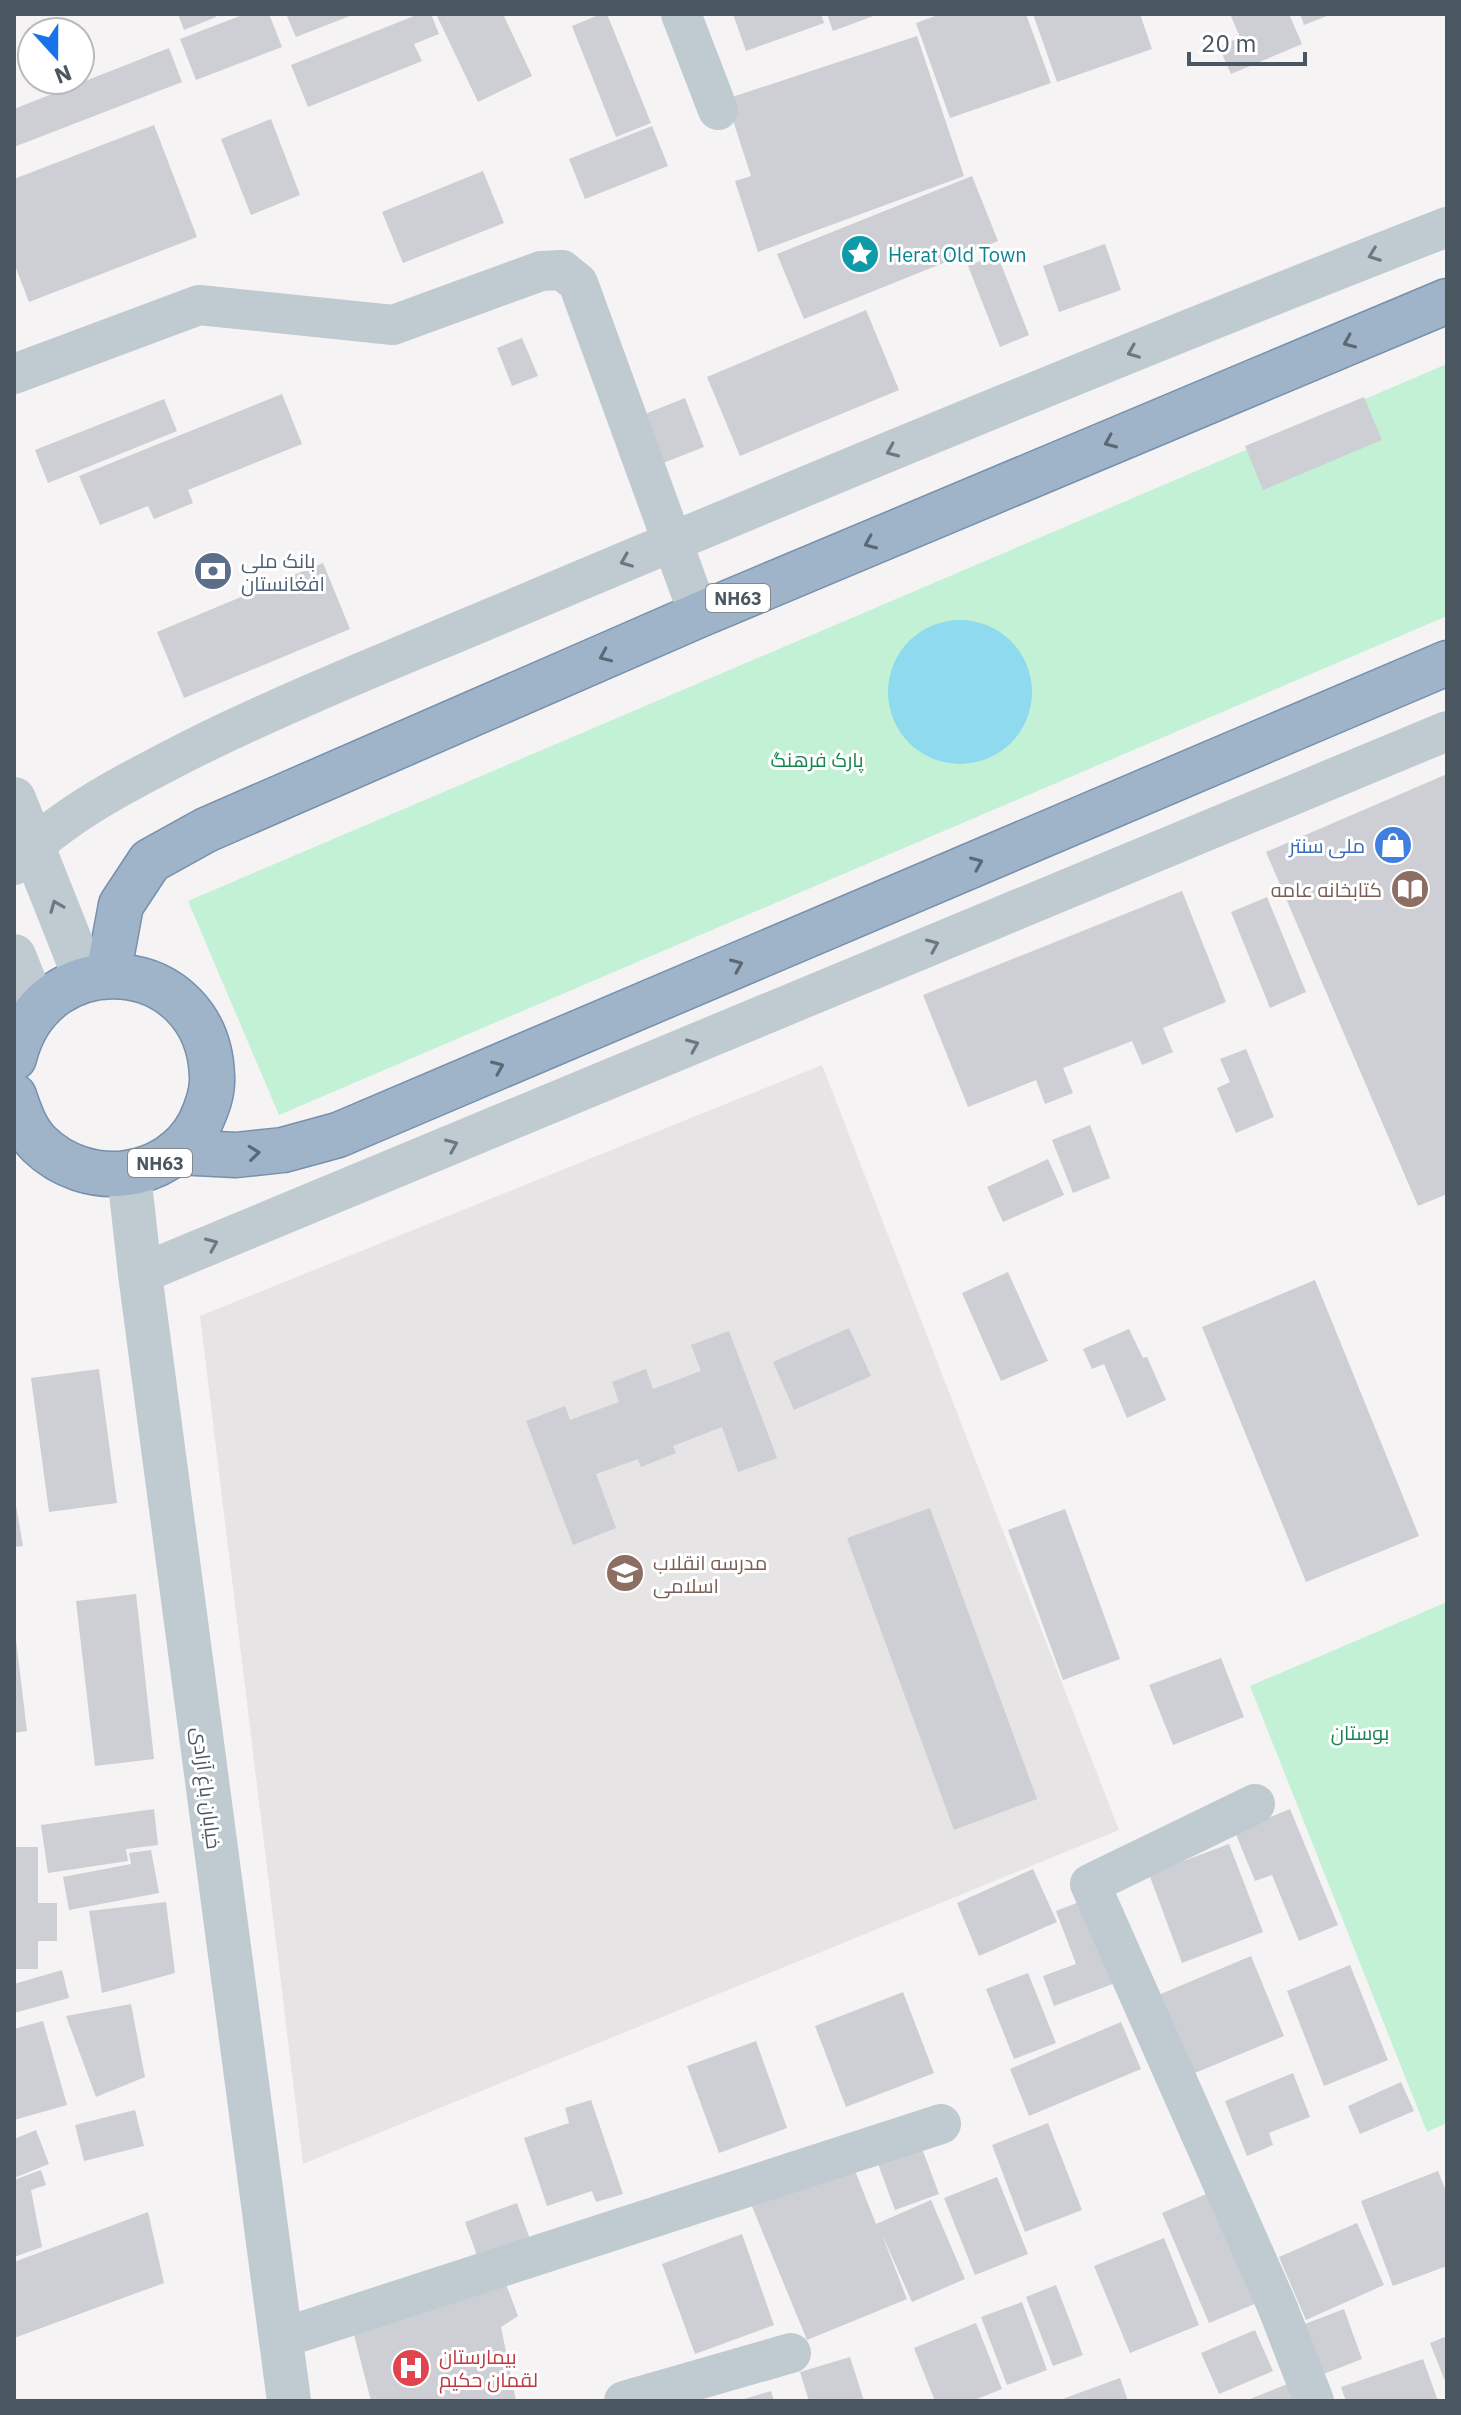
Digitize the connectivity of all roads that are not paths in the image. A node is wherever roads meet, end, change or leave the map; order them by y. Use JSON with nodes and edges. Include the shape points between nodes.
{"nodes":[{"id":1,"x":681,"y":14,"type":"edge"},
{"id":2,"x":718,"y":110,"type":"dead end"},
{"id":3,"x":1447,"y":227,"type":"edge"},
{"id":4,"x":1447,"y":301,"type":"edge"},
{"id":5,"x":14,"y":374,"type":"edge"},
{"id":6,"x":671,"y":543,"type":"junction"},
{"id":7,"x":699,"y":615,"type":"junction"},
{"id":8,"x":1447,"y":663,"type":"edge"},
{"id":9,"x":1447,"y":731,"type":"edge"},
{"id":10,"x":14,"y":799,"type":"edge"},
{"id":11,"x":23,"y":855,"type":"edge"},
{"id":12,"x":14,"y":956,"type":"edge"},
{"id":13,"x":96,"y":976,"type":"junction"},
{"id":14,"x":20,"y":1038,"type":"edge"},
{"id":15,"x":14,"y":1096,"type":"edge"},
{"id":16,"x":176,"y":1152,"type":"junction"},
{"id":17,"x":14,"y":1163,"type":"edge"},
{"id":18,"x":83,"y":1172,"type":"junction"},
{"id":19,"x":129,"y":1174,"type":"junction"},
{"id":20,"x":140,"y":1274,"type":"junction"},
{"id":21,"x":1255,"y":1804,"type":"dead end"},
{"id":22,"x":941,"y":2124,"type":"dead end"},
{"id":23,"x":279,"y":2339,"type":"junction"},
{"id":24,"x":791,"y":2353,"type":"dead end"},
{"id":25,"x":289,"y":2401,"type":"edge"},
{"id":26,"x":624,"y":2401,"type":"edge"},
{"id":27,"x":1314,"y":2401,"type":"edge"}],
"edges":[{"from":1,"to":2,"type":"street"},
{"from":3,"to":6,"type":"street","one_way":true},
{"from":4,"to":7,"type":"highway","number":"NH63","one_way":true},
{"from":5,"to":6,"type":"street","via":[[199,305],[393,325],[541,271],[562,270],[578,283]]},
{"from":6,"to":7,"type":"street"},
{"from":6,"to":11,"type":"street","one_way":true,"via":[[263,714],[126,782]]},
{"from":7,"to":13,"type":"highway","number":"NH63","one_way":true,"via":[[206,830],[150,861],[121,905]]},
{"from":16,"to":8,"type":"highway","number":"NH63","one_way":true,"via":[[236,1155],[283,1150],[338,1135]]},
{"from":20,"to":9,"type":"street","one_way":true},
{"from":10,"to":11,"type":"street"},
{"from":13,"to":11,"type":"street","one_way":true},
{"from":12,"to":14,"type":"street"},
{"from":13,"to":14,"type":"highway","via":[[65,987]]},
{"from":13,"to":16,"type":"highway","number":"NH63","via":[[135,978],[161,988],[200,1026],[213,1079],[208,1107]]},
{"from":15,"to":18,"type":"highway","number":"NH63","via":[[38,1143]]},
{"from":16,"to":19,"type":"highway","number":"NH63"},
{"from":17,"to":18,"type":"highway","number":"NH63"},
{"from":18,"to":19,"type":"highway","number":"NH63"},
{"from":19,"to":20,"type":"street","name":"خیابان باغ آزادی"},
{"from":20,"to":23,"type":"street","name":"خیابان باغ آزادی"},
{"from":21,"to":27,"type":"street","via":[[1090,1884]]},
{"from":22,"to":23,"type":"street"},
{"from":23,"to":25,"type":"street","name":"خیابان باغ آزادی"},
{"from":24,"to":26,"type":"street"}]}
